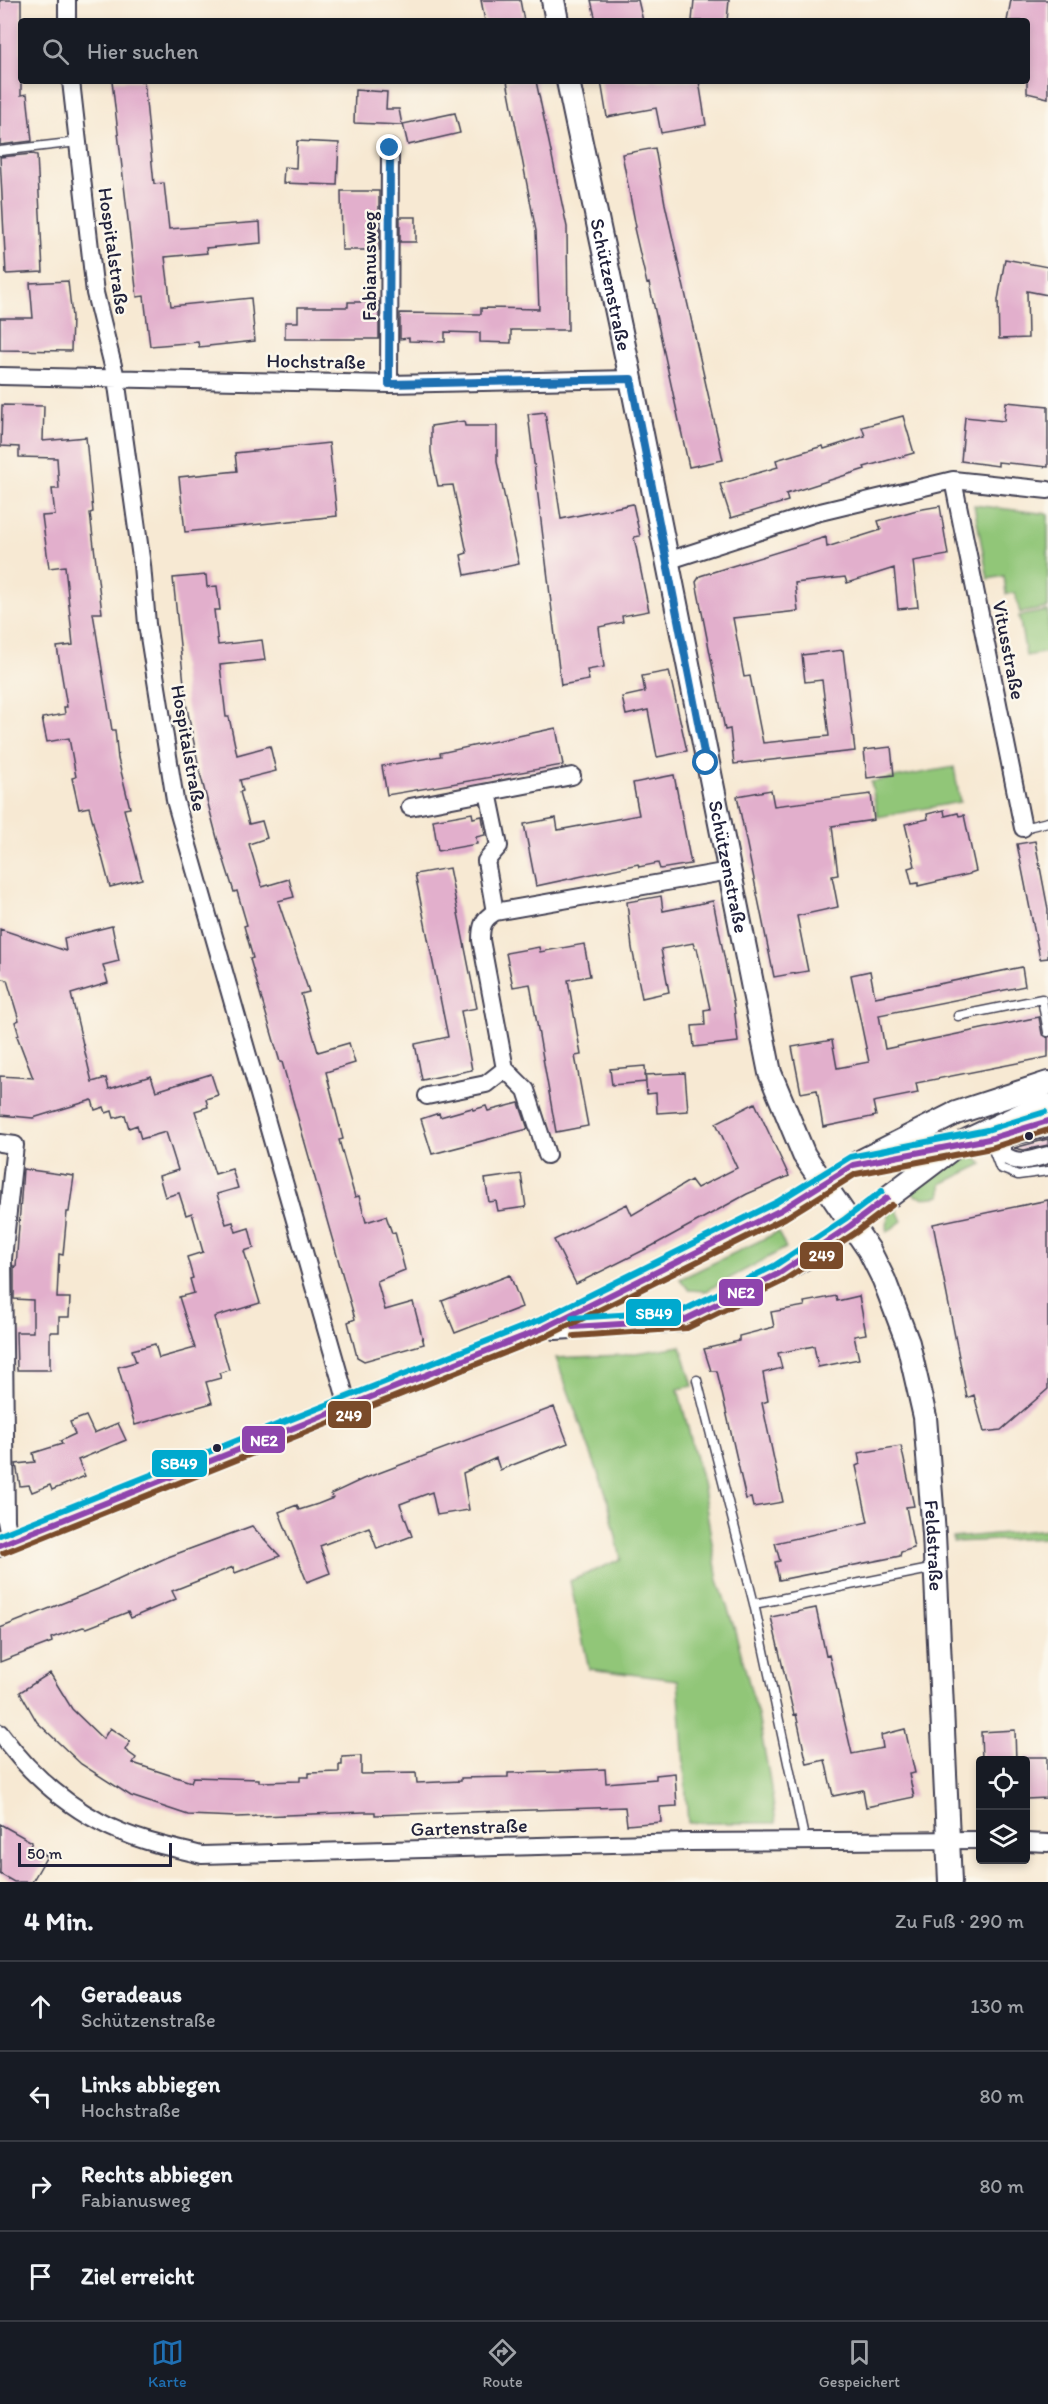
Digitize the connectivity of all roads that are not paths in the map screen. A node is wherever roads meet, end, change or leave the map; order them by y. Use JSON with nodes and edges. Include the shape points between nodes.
{"nodes":[{"id":1,"x":67,"y":0,"type":"edge"},
{"id":2,"x":553,"y":0,"type":"edge"},
{"id":3,"x":67,"y":18,"type":"edge"},
{"id":4,"x":556,"y":18,"type":"edge"},
{"id":5,"x":70,"y":84,"type":"edge"},
{"id":6,"x":569,"y":84,"type":"edge"},
{"id":7,"x":78,"y":142,"type":"junction"},
{"id":8,"x":390,"y":148,"type":"dead end"},
{"id":9,"x":0,"y":151,"type":"edge"},
{"id":10,"x":0,"y":376,"type":"edge"},
{"id":11,"x":116,"y":378,"type":"junction"},
{"id":12,"x":631,"y":379,"type":"junction"},
{"id":13,"x":389,"y":384,"type":"junction"},
{"id":14,"x":953,"y":480,"type":"junction"},
{"id":15,"x":1048,"y":490,"type":"edge"},
{"id":16,"x":668,"y":561,"type":"junction"},
{"id":17,"x":572,"y":776,"type":"dead end"},
{"id":18,"x":488,"y":792,"type":"junction"},
{"id":19,"x":410,"y":807,"type":"dead end"},
{"id":20,"x":1048,"y":822,"type":"edge"},
{"id":21,"x":1023,"y":828,"type":"joint"},
{"id":22,"x":729,"y":871,"type":"junction"},
{"id":23,"x":495,"y":912,"type":"junction"},
{"id":24,"x":958,"y":1016,"type":"dead end"},
{"id":25,"x":1048,"y":1032,"type":"edge"},
{"id":26,"x":506,"y":1069,"type":"junction"},
{"id":27,"x":1048,"y":1083,"type":"edge"},
{"id":28,"x":427,"y":1096,"type":"dead end"},
{"id":29,"x":1048,"y":1106,"type":"edge"},
{"id":30,"x":1048,"y":1121,"type":"edge"},
{"id":31,"x":1048,"y":1128,"type":"edge"},
{"id":32,"x":989,"y":1139,"type":"junction"},
{"id":33,"x":0,"y":1143,"type":"edge"},
{"id":34,"x":957,"y":1144,"type":"junction"},
{"id":35,"x":548,"y":1155,"type":"dead end"},
{"id":36,"x":1048,"y":1155,"type":"edge"},
{"id":37,"x":853,"y":1165,"type":"junction"},
{"id":38,"x":1048,"y":1171,"type":"edge"},
{"id":39,"x":822,"y":1185,"type":"junction"},
{"id":40,"x":850,"y":1226,"type":"junction"},
{"id":41,"x":544,"y":1328,"type":"junction"},
{"id":42,"x":697,"y":1380,"type":"dead end"},
{"id":43,"x":348,"y":1406,"type":"junction"},
{"id":44,"x":5,"y":1543,"type":"edge"},
{"id":45,"x":935,"y":1568,"type":"junction"},
{"id":46,"x":754,"y":1604,"type":"junction"},
{"id":47,"x":0,"y":1733,"type":"edge"},
{"id":48,"x":949,"y":1840,"type":"junction"},
{"id":49,"x":976,"y":1840,"type":"edge"},
{"id":50,"x":805,"y":1842,"type":"junction"},
{"id":51,"x":1030,"y":1842,"type":"edge"},
{"id":52,"x":1048,"y":1843,"type":"edge"},
{"id":53,"x":950,"y":1882,"type":"edge"}],
"edges":[{"from":1,"to":3,"type":"street"},
{"from":2,"to":4,"type":"main road"},
{"from":5,"to":7,"type":"street","name":"Hospitalstraße"},
{"from":6,"to":12,"type":"main road","name":"Schützenstraße"},
{"from":7,"to":9,"type":"lane"},
{"from":7,"to":11,"type":"street","name":"Hospitalstraße","via":[[95,293]]},
{"from":8,"to":13,"type":"street","name":"Fabianusweg"},
{"from":10,"to":11,"type":"street","name":"Hochstraße"},
{"from":11,"to":13,"type":"street","name":"Hochstraße"},
{"from":11,"to":43,"type":"street","name":"Hospitalstraße","via":[[147,624],[175,800]]},
{"from":12,"to":13,"type":"street","name":"Hochstraße"},
{"from":12,"to":16,"type":"main road","name":"Schützenstraße"},
{"from":14,"to":15,"type":"street"},
{"from":14,"to":16,"type":"street","via":[[816,513]]},
{"from":14,"to":21,"type":"street","name":"Vitusstraße"},
{"from":16,"to":22,"type":"main road","name":"Schützenstraße"},
{"from":17,"to":18,"type":"street"},
{"from":18,"to":19,"type":"street"},
{"from":18,"to":23,"type":"street","via":[[499,846],[486,861]]},
{"from":20,"to":21,"type":"lane"},
{"from":22,"to":23,"type":"street"},
{"from":22,"to":39,"type":"main road","name":"Schützenstraße","via":[[772,1083]]},
{"from":23,"to":26,"type":"street","via":[[486,918],[481,940]]},
{"from":24,"to":25,"type":"lane","via":[[1042,999]]},
{"from":26,"to":28,"type":"street","via":[[486,1084]]},
{"from":26,"to":35,"type":"street","via":[[526,1090]]},
{"from":27,"to":37,"type":"main road","via":[[956,1113]]},
{"from":29,"to":34,"type":"main road"},
{"from":30,"to":32,"type":"lane"},
{"from":31,"to":36,"type":"street","via":[[1009,1137],[1003,1144],[1003,1154],[1021,1162]]},
{"from":32,"to":34,"type":"lane"},
{"from":32,"to":38,"type":"lane","via":[[1000,1168],[1018,1175]]},
{"from":33,"to":44,"type":"street","via":[[15,1145],[3,1259]]},
{"from":34,"to":37,"type":"lane"},
{"from":34,"to":40,"type":"main road"},
{"from":37,"to":39,"type":"main road"},
{"from":39,"to":40,"type":"main road","name":"Schützenstraße"},
{"from":39,"to":41,"type":"main road","via":[[781,1210]]},
{"from":40,"to":41,"type":"main road","via":[[778,1274],[684,1320]]},
{"from":40,"to":45,"type":"main road","name":"Feldstraße","via":[[869,1250],[909,1343],[925,1417]]},
{"from":41,"to":43,"type":"main road"},
{"from":42,"to":46,"type":"lane"},
{"from":43,"to":44,"type":"main road"},
{"from":45,"to":46,"type":"lane"},
{"from":45,"to":48,"type":"main road","name":"Feldstraße"},
{"from":46,"to":50,"type":"lane"},
{"from":47,"to":50,"type":"street","name":"Gartenstraße","via":[[16,1755],[62,1798],[101,1823],[151,1843],[202,1856]]},
{"from":48,"to":49,"type":"street","name":"Gartenstraße"},
{"from":48,"to":50,"type":"street","name":"Gartenstraße"},
{"from":48,"to":53,"type":"main road","name":"Feldstraße"},
{"from":51,"to":52,"type":"street"}]}
